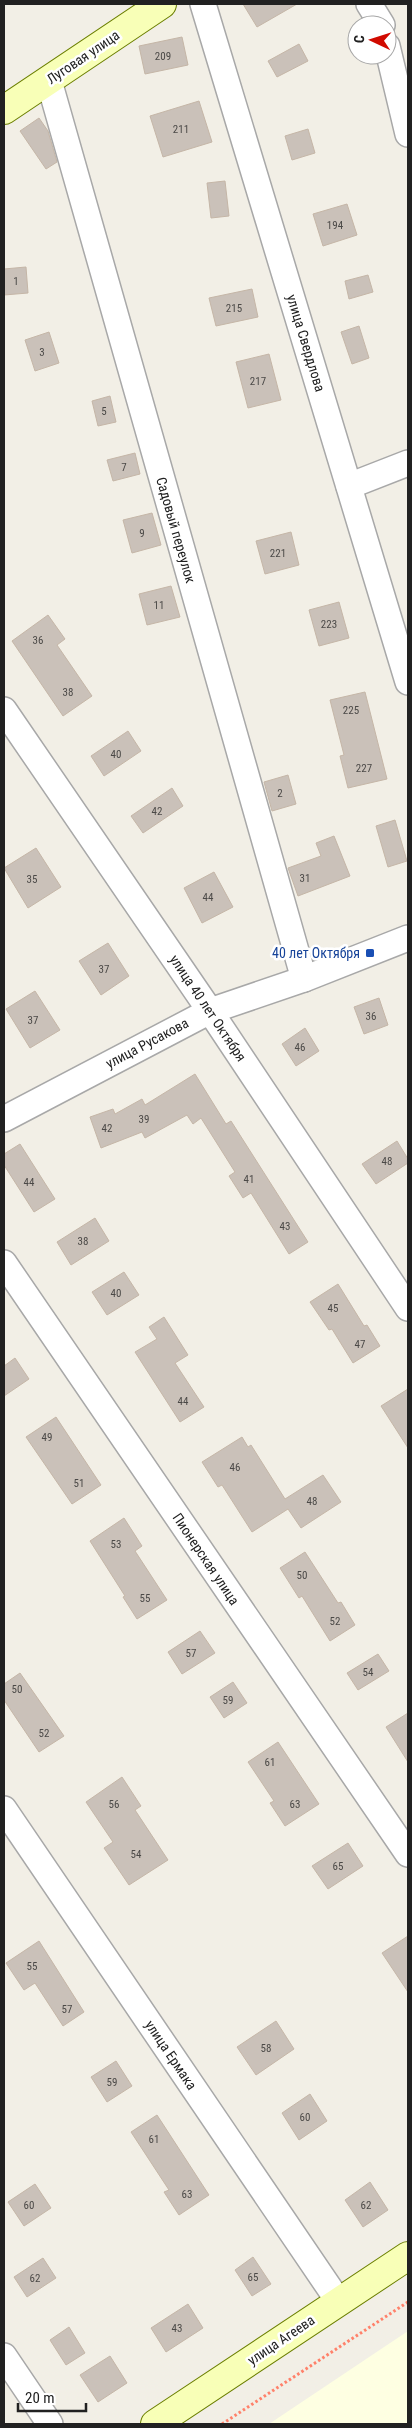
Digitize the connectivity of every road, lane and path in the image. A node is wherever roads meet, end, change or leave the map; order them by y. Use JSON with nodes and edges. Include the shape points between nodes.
{"nodes":[{"id":1,"x":162,"y":4,"type":"edge"},
{"id":2,"x":203,"y":4,"type":"edge"},
{"id":3,"x":369,"y":4,"type":"edge"},
{"id":4,"x":376,"y":15,"type":"edge"},
{"id":5,"x":392,"y":65,"type":"edge"},
{"id":6,"x":49,"y":80,"type":"junction"},
{"id":7,"x":4,"y":110,"type":"edge"},
{"id":8,"x":408,"y":134,"type":"edge"},
{"id":9,"x":408,"y":463,"type":"edge"},
{"id":10,"x":350,"y":486,"type":"junction"},
{"id":11,"x":408,"y":682,"type":"edge"},
{"id":12,"x":4,"y":710,"type":"edge"},
{"id":13,"x":408,"y":938,"type":"edge"},
{"id":14,"x":304,"y":979,"type":"junction"},
{"id":15,"x":210,"y":1011,"type":"junction"},
{"id":16,"x":4,"y":1119,"type":"edge"},
{"id":17,"x":4,"y":1263,"type":"edge"},
{"id":18,"x":408,"y":1308,"type":"edge"},
{"id":19,"x":4,"y":1809,"type":"edge"},
{"id":20,"x":408,"y":1854,"type":"edge"},
{"id":21,"x":408,"y":2256,"type":"edge"},
{"id":22,"x":339,"y":2302,"type":"junction"},
{"id":23,"x":408,"y":2302,"type":"edge"},
{"id":24,"x":4,"y":2356,"type":"edge"},
{"id":25,"x":50,"y":2424,"type":"edge"},
{"id":26,"x":155,"y":2424,"type":"edge"},
{"id":27,"x":222,"y":2424,"type":"edge"}],
"edges":[{"from":1,"to":6,"type":"street","name":"Луговая улица"},
{"from":2,"to":10,"type":"street","name":"улица Свердлова"},
{"from":3,"to":4,"type":"street"},
{"from":5,"to":8,"type":"street"},
{"from":6,"to":7,"type":"street","name":"Луговая улица"},
{"from":6,"to":14,"type":"street","name":"Садовый переулок"},
{"from":9,"to":10,"type":"street"},
{"from":10,"to":11,"type":"street","name":"улица Свердлова"},
{"from":12,"to":15,"type":"street","name":"улица 40 лет Октября"},
{"from":13,"to":14,"type":"street","name":"улица Русакова"},
{"from":14,"to":15,"type":"street","name":"улица Русакова"},
{"from":15,"to":16,"type":"street","name":"улица Русакова"},
{"from":15,"to":18,"type":"street","name":"улица 40 лет Октября"},
{"from":17,"to":20,"type":"street","name":"Пионерская улица"},
{"from":19,"to":22,"type":"street","name":"улица Ермака"},
{"from":21,"to":22,"type":"street","name":"улица Агеева"},
{"from":22,"to":26,"type":"street","name":"улица Агеева"},
{"from":23,"to":27,"type":"path"},
{"from":24,"to":25,"type":"street"}]}
